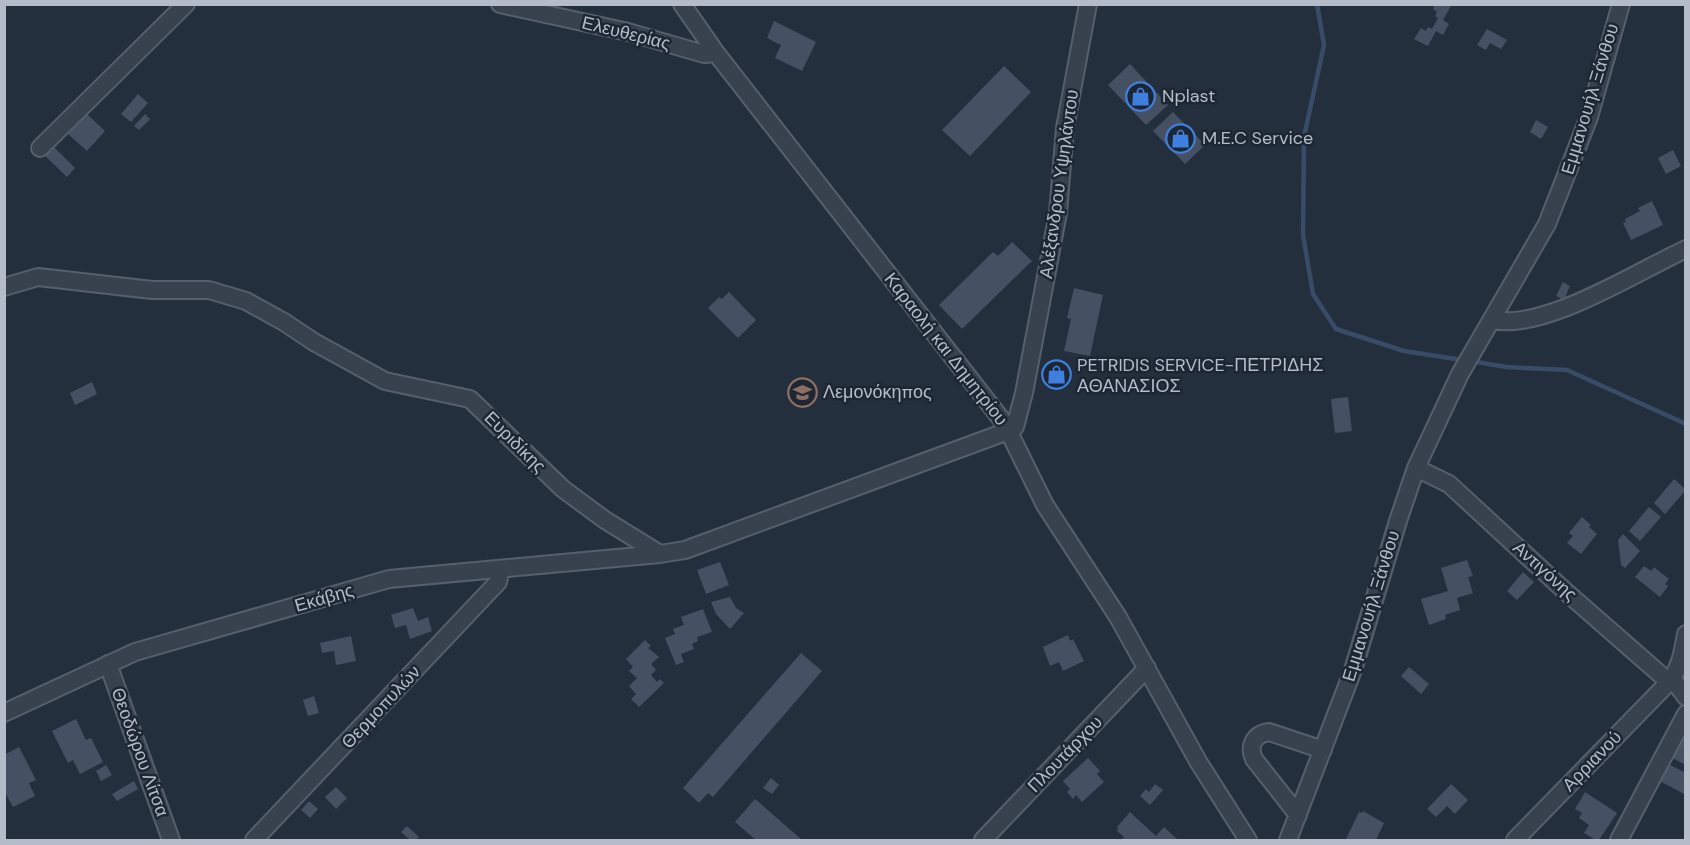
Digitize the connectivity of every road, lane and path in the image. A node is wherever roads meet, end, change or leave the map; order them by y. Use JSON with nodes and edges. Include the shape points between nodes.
{"nodes":[{"id":1,"x":186,"y":4,"type":"edge"},
{"id":2,"x":500,"y":4,"type":"edge"},
{"id":3,"x":682,"y":4,"type":"edge"},
{"id":4,"x":1088,"y":4,"type":"edge"},
{"id":5,"x":1621,"y":4,"type":"edge"},
{"id":6,"x":716,"y":53,"type":"junction"},
{"id":7,"x":40,"y":148,"type":"dead end"},
{"id":8,"x":1686,"y":249,"type":"edge"},
{"id":9,"x":4,"y":287,"type":"edge"},
{"id":10,"x":1492,"y":320,"type":"junction"},
{"id":11,"x":1008,"y":431,"type":"junction"},
{"id":12,"x":1416,"y":468,"type":"junction"},
{"id":13,"x":660,"y":554,"type":"junction"},
{"id":14,"x":501,"y":569,"type":"junction"},
{"id":15,"x":1686,"y":634,"type":"edge"},
{"id":16,"x":108,"y":664,"type":"junction"},
{"id":17,"x":1147,"y":668,"type":"junction"},
{"id":18,"x":1670,"y":680,"type":"junction"},
{"id":19,"x":1686,"y":697,"type":"edge"},
{"id":20,"x":4,"y":713,"type":"edge"},
{"id":21,"x":1686,"y":714,"type":"edge"},
{"id":22,"x":1323,"y":750,"type":"junction"},
{"id":23,"x":1298,"y":815,"type":"junction"},
{"id":24,"x":1526,"y":837,"type":"edge"},
{"id":25,"x":171,"y":840,"type":"edge"},
{"id":26,"x":254,"y":840,"type":"edge"},
{"id":27,"x":983,"y":840,"type":"edge"},
{"id":28,"x":1248,"y":840,"type":"edge"},
{"id":29,"x":1287,"y":840,"type":"edge"},
{"id":30,"x":1619,"y":840,"type":"edge"}],
"edges":[{"from":1,"to":7,"type":"street"},
{"from":2,"to":6,"type":"street","name":"Ελευθερίας","via":[[628,32],[704,54]]},
{"from":3,"to":6,"type":"street","name":"Καραολή και Δημητρίου"},
{"from":4,"to":11,"type":"street","name":"Αλέξανδρου Υψηλάντου","via":[[1065,128],[1056,224],[1024,393],[1015,426]]},
{"from":5,"to":10,"type":"street","name":"Εμμανουήλ Ξάνθου","via":[[1589,117],[1561,190],[1534,248]]},
{"from":6,"to":11,"type":"street","name":"Καραολή και Δημητρίου"},
{"from":8,"to":10,"type":"street","via":[[1573,305],[1521,321]]},
{"from":9,"to":13,"type":"street","name":"Ευριδίκης","via":[[38,278],[152,290],[209,290],[246,301],[385,381],[470,399],[563,489]]},
{"from":10,"to":12,"type":"street","name":"Εμμανουήλ Ξάνθου","via":[[1460,374]]},
{"from":11,"to":13,"type":"street","via":[[698,546]]},
{"from":11,"to":17,"type":"street","name":"Καραολή και Δημητρίου","via":[[1045,505]]},
{"from":12,"to":18,"type":"street","name":"Αντιγόνης","via":[[1449,484],[1565,591]]},
{"from":12,"to":22,"type":"street","name":"Εμμανουήλ Ξάνθου","via":[[1360,649]]},
{"from":13,"to":14,"type":"street","name":"Εκάβης"},
{"from":14,"to":16,"type":"street","name":"Εκάβης","via":[[388,579],[135,652]]},
{"from":14,"to":26,"type":"street","name":"Θερμοπυλών","via":[[498,582]]},
{"from":15,"to":18,"type":"street","via":[[1678,670]]},
{"from":16,"to":20,"type":"street","name":"Εκάβης"},
{"from":16,"to":25,"type":"street","name":"Θεοδώρου Λίτσα"},
{"from":17,"to":27,"type":"street","name":"Πλουτάρχου"},
{"from":17,"to":28,"type":"street","name":"Καραολή και Δημητρίου","via":[[1199,763]]},
{"from":18,"to":19,"type":"street","name":"Αντιγόνης"},
{"from":18,"to":24,"type":"street","name":"Αρριανού"},
{"from":21,"to":30,"type":"street"},
{"from":22,"to":23,"type":"street","name":"Εμμανουήλ Ξάνθου"},
{"from":22,"to":23,"type":"street","via":[[1269,732],[1261,733],[1251,745],[1254,759]]},
{"from":23,"to":29,"type":"street","name":"Εμμανουήλ Ξάνθου"}]}
